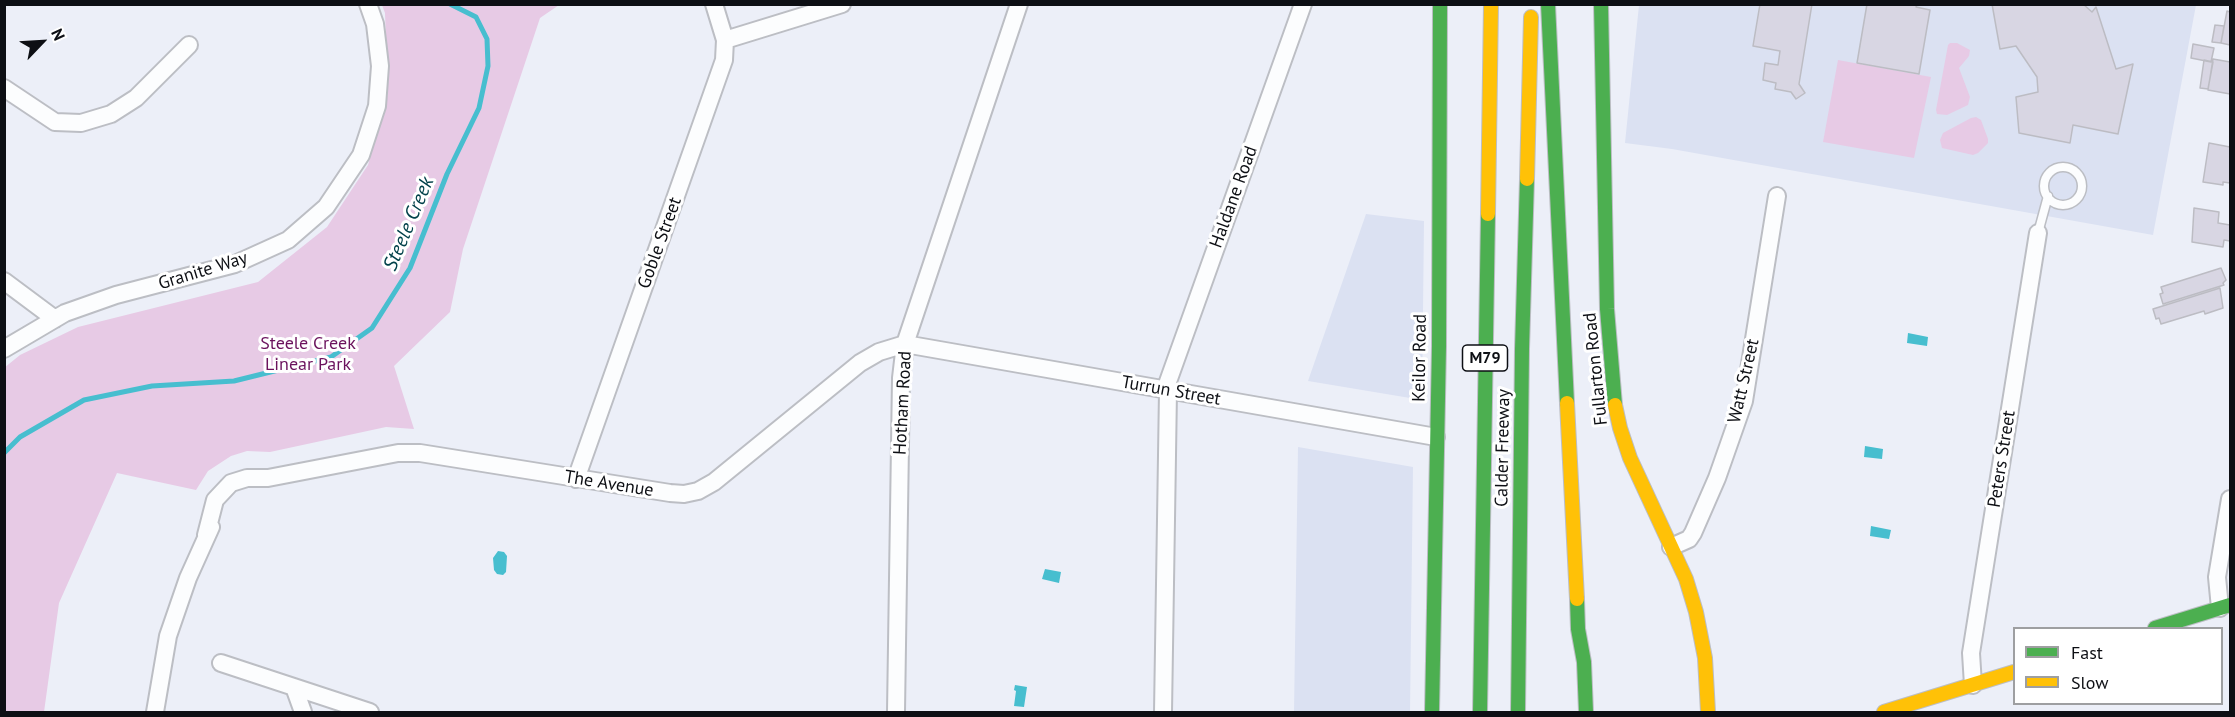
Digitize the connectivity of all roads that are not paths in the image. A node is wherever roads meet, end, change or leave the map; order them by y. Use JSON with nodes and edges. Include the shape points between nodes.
{"nodes":[{"id":1,"x":368,"y":4,"type":"edge"},
{"id":2,"x":714,"y":4,"type":"edge"},
{"id":3,"x":842,"y":4,"type":"edge"},
{"id":4,"x":1019,"y":4,"type":"edge"},
{"id":5,"x":1303,"y":4,"type":"edge"},
{"id":6,"x":1440,"y":4,"type":"edge"},
{"id":7,"x":1491,"y":4,"type":"edge"},
{"id":8,"x":1531,"y":4,"type":"edge"},
{"id":9,"x":1548,"y":4,"type":"edge"},
{"id":10,"x":1601,"y":4,"type":"edge"},
{"id":11,"x":725,"y":40,"type":"junction"},
{"id":12,"x":189,"y":45,"type":"dead end"},
{"id":13,"x":4,"y":88,"type":"edge"},
{"id":14,"x":1777,"y":196,"type":"dead end"},
{"id":15,"x":2048,"y":196,"type":"junction"},
{"id":16,"x":2038,"y":232,"type":"joint"},
{"id":17,"x":4,"y":281,"type":"edge"},
{"id":18,"x":55,"y":319,"type":"junction"},
{"id":19,"x":905,"y":344,"type":"junction"},
{"id":20,"x":4,"y":349,"type":"edge"},
{"id":21,"x":1166,"y":391,"type":"junction"},
{"id":22,"x":1436,"y":437,"type":"junction"},
{"id":23,"x":576,"y":479,"type":"junction"},
{"id":24,"x":2230,"y":499,"type":"edge"},
{"id":25,"x":1671,"y":547,"type":"junction"},
{"id":26,"x":2225,"y":607,"type":"edge"},
{"id":27,"x":2158,"y":627,"type":"edge"},
{"id":28,"x":221,"y":663,"type":"dead end"},
{"id":29,"x":2013,"y":672,"type":"edge"},
{"id":30,"x":1973,"y":685,"type":"junction"},
{"id":31,"x":294,"y":687,"type":"junction"},
{"id":32,"x":155,"y":712,"type":"edge"},
{"id":33,"x":303,"y":712,"type":"edge"},
{"id":34,"x":370,"y":712,"type":"edge"},
{"id":35,"x":896,"y":712,"type":"edge"},
{"id":36,"x":1163,"y":712,"type":"edge"},
{"id":37,"x":1432,"y":712,"type":"edge"},
{"id":38,"x":1480,"y":712,"type":"edge"},
{"id":39,"x":1518,"y":712,"type":"edge"},
{"id":40,"x":1586,"y":712,"type":"edge"},
{"id":41,"x":1708,"y":712,"type":"edge"},
{"id":42,"x":1884,"y":712,"type":"edge"}],
"edges":[{"from":1,"to":18,"type":"street","name":"Granite Way","via":[[375,24],[380,66],[377,106],[361,155],[326,207],[288,240],[235,264],[116,295]]},
{"from":2,"to":11,"type":"street","name":"Goble Street"},
{"from":3,"to":11,"type":"street"},
{"from":4,"to":19,"type":"street","name":"Hotham Road"},
{"from":5,"to":21,"type":"street","name":"Haldane Road"},
{"from":6,"to":22,"type":"main road","name":"Keilor Road"},
{"from":7,"to":38,"type":"main road","name":"Calder Freeway","number":"M79"},
{"from":8,"to":39,"type":"main road","name":"Calder Freeway","number":"M79"},
{"from":9,"to":40,"type":"main road","via":[[1578,629]]},
{"from":10,"to":25,"type":"main road","name":"Fullarton Road","via":[[1607,309],[1614,393],[1630,458]]},
{"from":11,"to":23,"type":"street","name":"Goble Street","via":[[718,79]]},
{"from":12,"to":13,"type":"street","via":[[136,98],[111,114],[81,123],[55,122]]},
{"from":14,"to":25,"type":"street","name":"Watt Street","via":[[1744,401],[1693,533]]},
{"from":15,"to":15,"type":"lane","via":[[2046,178],[2054,170],[2065,167],[2080,177],[2080,195],[2071,203],[2058,204]]},
{"from":15,"to":16,"type":"lane"},
{"from":16,"to":30,"type":"street","name":"Peters Street","via":[[1971,653]]},
{"from":17,"to":18,"type":"street"},
{"from":18,"to":20,"type":"street","name":"Granite Way"},
{"from":19,"to":21,"type":"street","name":"Turrun Street"},
{"from":19,"to":23,"type":"street","name":"The Avenue","via":[[860,363],[698,491],[684,494]]},
{"from":19,"to":35,"type":"street","name":"Hotham Road","via":[[901,378]]},
{"from":21,"to":22,"type":"street","name":"Turrun Street"},
{"from":21,"to":36,"type":"street","name":"Haldane Road"},
{"from":22,"to":37,"type":"main road","name":"Keilor Road"},
{"from":23,"to":32,"type":"street","name":"The Avenue","via":[[420,453],[398,453],[231,483],[215,500],[168,636]]},
{"from":24,"to":26,"type":"street","via":[[2217,577]]},
{"from":25,"to":41,"type":"main road","name":"Fullarton Road","via":[[1696,612],[1705,658]]},
{"from":26,"to":27,"type":"main road"},
{"from":28,"to":31,"type":"street"},
{"from":29,"to":30,"type":"main road"},
{"from":30,"to":42,"type":"main road"},
{"from":31,"to":33,"type":"street"},
{"from":31,"to":34,"type":"street"}]}
